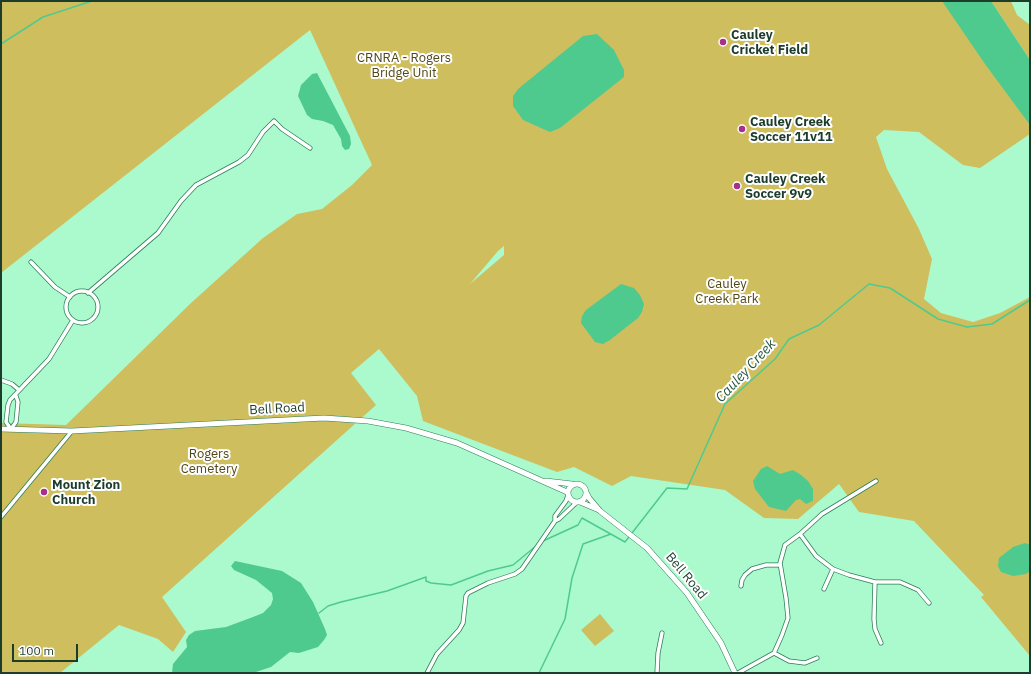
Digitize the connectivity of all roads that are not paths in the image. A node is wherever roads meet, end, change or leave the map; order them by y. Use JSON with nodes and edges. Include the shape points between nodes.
{"nodes":[{"id":1,"x":310,"y":148,"type":"dead end"},
{"id":2,"x":31,"y":262,"type":"dead end"},
{"id":3,"x":88,"y":293,"type":"junction"},
{"id":4,"x":70,"y":296,"type":"junction"},
{"id":5,"x":73,"y":320,"type":"junction"},
{"id":6,"x":1,"y":380,"type":"edge"},
{"id":7,"x":19,"y":390,"type":"junction"},
{"id":8,"x":16,"y":396,"type":"junction"},
{"id":9,"x":7,"y":410,"type":"junction"},
{"id":10,"x":16,"y":411,"type":"junction"},
{"id":11,"x":1,"y":429,"type":"edge"},
{"id":12,"x":11,"y":430,"type":"junction"},
{"id":13,"x":72,"y":431,"type":"junction"},
{"id":14,"x":543,"y":481,"type":"junction"},
{"id":15,"x":876,"y":482,"type":"dead end"},
{"id":16,"x":572,"y":484,"type":"junction"},
{"id":17,"x":586,"y":492,"type":"junction"},
{"id":18,"x":567,"y":493,"type":"junction"},
{"id":19,"x":578,"y":502,"type":"junction"},
{"id":20,"x":600,"y":510,"type":"junction"},
{"id":21,"x":1,"y":517,"type":"edge"},
{"id":22,"x":555,"y":521,"type":"junction"},
{"id":23,"x":800,"y":534,"type":"junction"},
{"id":24,"x":780,"y":565,"type":"junction"},
{"id":25,"x":833,"y":568,"type":"junction"},
{"id":26,"x":875,"y":582,"type":"junction"},
{"id":27,"x":741,"y":586,"type":"dead end"},
{"id":28,"x":824,"y":588,"type":"dead end"},
{"id":29,"x":930,"y":603,"type":"dead end"},
{"id":30,"x":662,"y":633,"type":"dead end"},
{"id":31,"x":881,"y":643,"type":"dead end"},
{"id":32,"x":774,"y":653,"type":"junction"},
{"id":33,"x":817,"y":658,"type":"dead end"},
{"id":34,"x":427,"y":673,"type":"edge"},
{"id":35,"x":657,"y":673,"type":"edge"},
{"id":36,"x":735,"y":673,"type":"edge"},
{"id":37,"x":738,"y":673,"type":"edge"}],
"edges":[{"from":1,"to":3,"type":"street","via":[[274,121],[263,132],[248,155],[196,185],[158,233]]},
{"from":2,"to":4,"type":"street","via":[[55,287]]},
{"from":3,"to":4,"type":"street","via":[[79,292]]},
{"from":3,"to":5,"type":"street","via":[[97,301],[95,316],[85,323]]},
{"from":4,"to":5,"type":"street","via":[[66,308]]},
{"from":5,"to":7,"type":"street","via":[[49,359]]},
{"from":6,"to":7,"type":"street"},
{"from":7,"to":8,"type":"street"},
{"from":8,"to":9,"type":"street","via":[[10,400]]},
{"from":8,"to":10,"type":"street"},
{"from":9,"to":10,"type":"street"},
{"from":9,"to":12,"type":"street","via":[[6,422]]},
{"from":10,"to":12,"type":"street","via":[[16,422]]},
{"from":11,"to":12,"type":"street","name":"Bell Road"},
{"from":12,"to":13,"type":"street","name":"Bell Road"},
{"from":13,"to":14,"type":"street","name":"Bell Road","via":[[297,419],[368,421],[406,428],[466,446]]},
{"from":13,"to":21,"type":"street"},
{"from":14,"to":16,"type":"street","name":"Bell Road"},
{"from":14,"to":18,"type":"street","name":"Bell Road"},
{"from":15,"to":23,"type":"street","via":[[822,514]]},
{"from":16,"to":17,"type":"street","name":"Bell Road","via":[[581,484]]},
{"from":16,"to":18,"type":"street"},
{"from":17,"to":19,"type":"street","via":[[585,498]]},
{"from":17,"to":20,"type":"street","name":"Bell Road"},
{"from":18,"to":19,"type":"street","name":"Bell Road","via":[[571,500]]},
{"from":18,"to":22,"type":"street","via":[[566,501],[555,516]]},
{"from":19,"to":20,"type":"street","name":"Bell Road"},
{"from":19,"to":22,"type":"street"},
{"from":20,"to":36,"type":"street","name":"Bell Road","via":[[647,548],[687,593],[721,643]]},
{"from":22,"to":34,"type":"street","via":[[522,569],[468,592],[459,630],[437,654]]},
{"from":23,"to":24,"type":"street","via":[[785,544]]},
{"from":23,"to":25,"type":"street","via":[[816,556]]},
{"from":24,"to":27,"type":"street","via":[[765,565],[752,569],[745,574]]},
{"from":24,"to":32,"type":"street","via":[[788,618]]},
{"from":25,"to":26,"type":"street"},
{"from":25,"to":28,"type":"street"},
{"from":26,"to":29,"type":"street","via":[[900,582],[918,590]]},
{"from":26,"to":31,"type":"street","via":[[874,619]]},
{"from":30,"to":35,"type":"street"},
{"from":32,"to":33,"type":"street","via":[[789,661],[805,663]]},
{"from":32,"to":37,"type":"street"}]}
